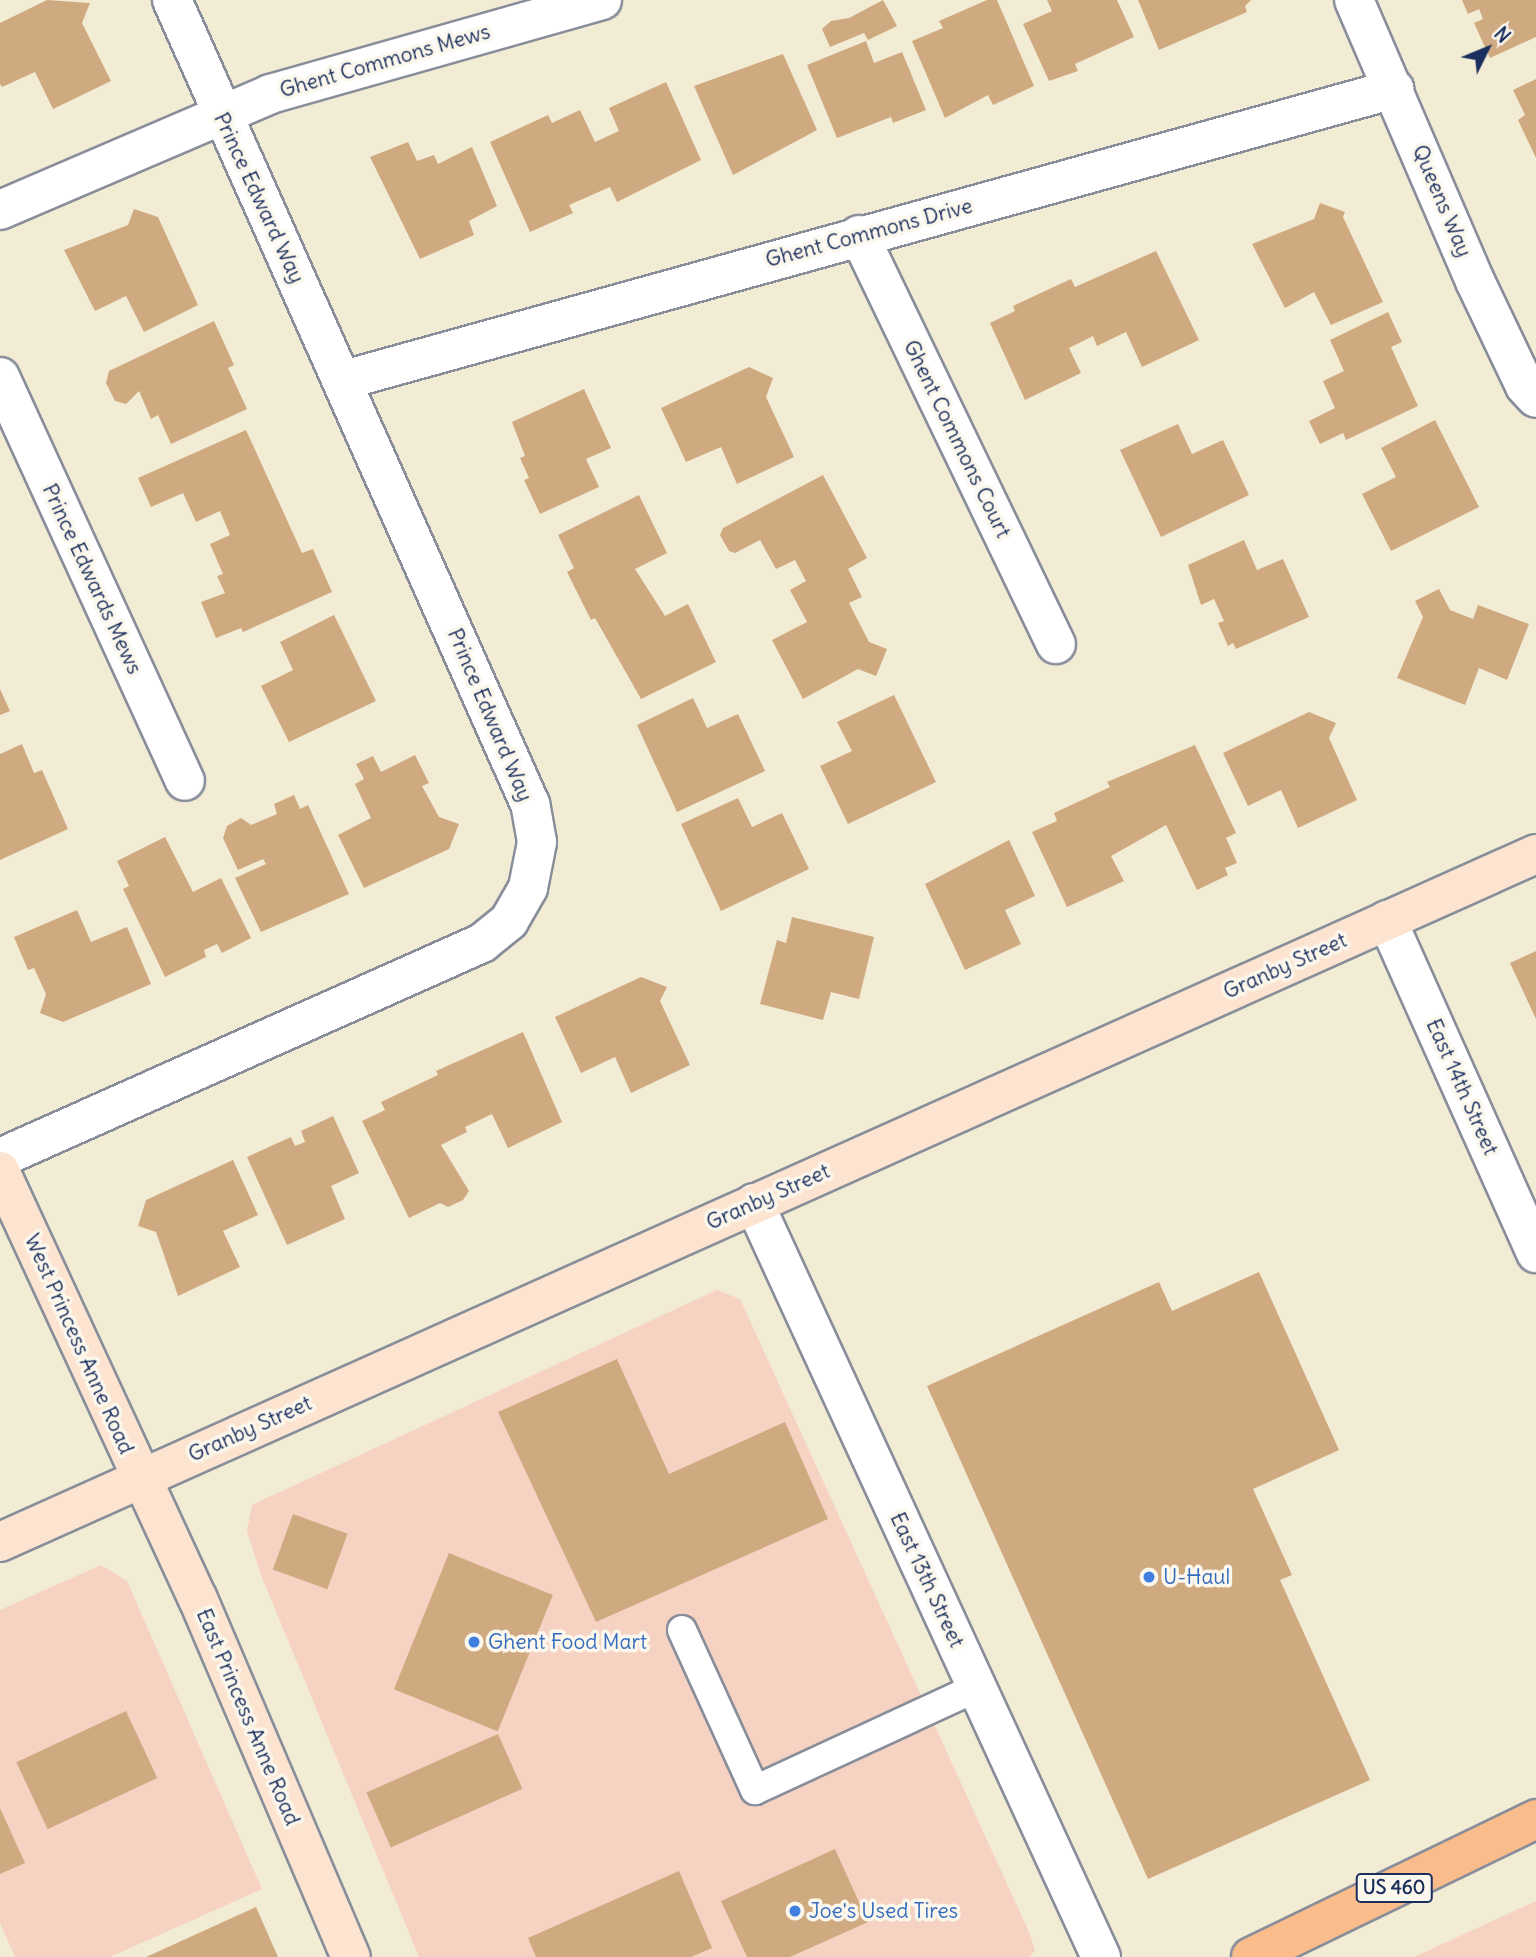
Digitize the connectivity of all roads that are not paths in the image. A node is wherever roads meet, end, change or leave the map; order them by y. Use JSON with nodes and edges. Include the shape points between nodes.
{"nodes":[{"id":1,"x":172,"y":0,"type":"edge"},
{"id":2,"x":602,"y":0,"type":"edge"},
{"id":3,"x":1354,"y":0,"type":"edge"},
{"id":4,"x":1394,"y":89,"type":"junction"},
{"id":5,"x":221,"y":118,"type":"junction"},
{"id":6,"x":0,"y":210,"type":"edge"},
{"id":7,"x":859,"y":235,"type":"junction"},
{"id":8,"x":0,"y":377,"type":"edge"},
{"id":9,"x":344,"y":380,"type":"junction"},
{"id":10,"x":1536,"y":398,"type":"edge"},
{"id":11,"x":1056,"y":644,"type":"dead end"},
{"id":12,"x":185,"y":781,"type":"dead end"},
{"id":13,"x":1536,"y":854,"type":"edge"},
{"id":14,"x":1387,"y":920,"type":"junction"},
{"id":15,"x":0,"y":1158,"type":"edge"},
{"id":16,"x":0,"y":1171,"type":"edge"},
{"id":17,"x":754,"y":1203,"type":"junction"},
{"id":18,"x":1536,"y":1253,"type":"edge"},
{"id":19,"x":140,"y":1479,"type":"junction"},
{"id":20,"x":0,"y":1542,"type":"edge"},
{"id":21,"x":682,"y":1630,"type":"dead end"},
{"id":22,"x":976,"y":1688,"type":"junction"},
{"id":23,"x":1536,"y":1819,"type":"edge"},
{"id":24,"x":351,"y":1957,"type":"edge"},
{"id":25,"x":1101,"y":1957,"type":"edge"},
{"id":26,"x":1251,"y":1957,"type":"edge"}],
"edges":[{"from":1,"to":5,"type":"street","name":"Prince Edward Way"},
{"from":2,"to":5,"type":"street","name":"Ghent Commons Mews","via":[[331,74],[263,97]]},
{"from":3,"to":4,"type":"street","name":"Queens Way"},
{"from":4,"to":7,"type":"street","name":"Ghent Commons Drive"},
{"from":4,"to":10,"type":"street","name":"Queens Way","via":[[1475,281],[1525,386]]},
{"from":5,"to":6,"type":"street","name":"Ghent Commons Mews"},
{"from":5,"to":9,"type":"street","name":"Prince Edward Way"},
{"from":7,"to":9,"type":"street","name":"Ghent Commons Drive"},
{"from":7,"to":11,"type":"street","name":"Ghent Commons Court"},
{"from":8,"to":12,"type":"street","name":"Prince Edwards Mews"},
{"from":9,"to":15,"type":"street","name":"Prince Edward Way","via":[[530,804],[537,842],[528,888],[509,921],[482,943]]},
{"from":13,"to":14,"type":"street","name":"Granby Street"},
{"from":14,"to":17,"type":"street","name":"Granby Street"},
{"from":14,"to":18,"type":"street","name":"East 14th Street"},
{"from":16,"to":19,"type":"street","name":"West Princess Anne Road"},
{"from":17,"to":19,"type":"street","name":"Granby Street"},
{"from":17,"to":22,"type":"street","name":"East 13th Street"},
{"from":19,"to":20,"type":"street","name":"Granby Street"},
{"from":19,"to":24,"type":"street","name":"East Princess Anne Road","via":[[198,1599]]},
{"from":21,"to":22,"type":"lane","via":[[755,1790]]},
{"from":22,"to":25,"type":"street","name":"East 13th Street"},
{"from":23,"to":26,"type":"main road","number":"US 460"}]}
